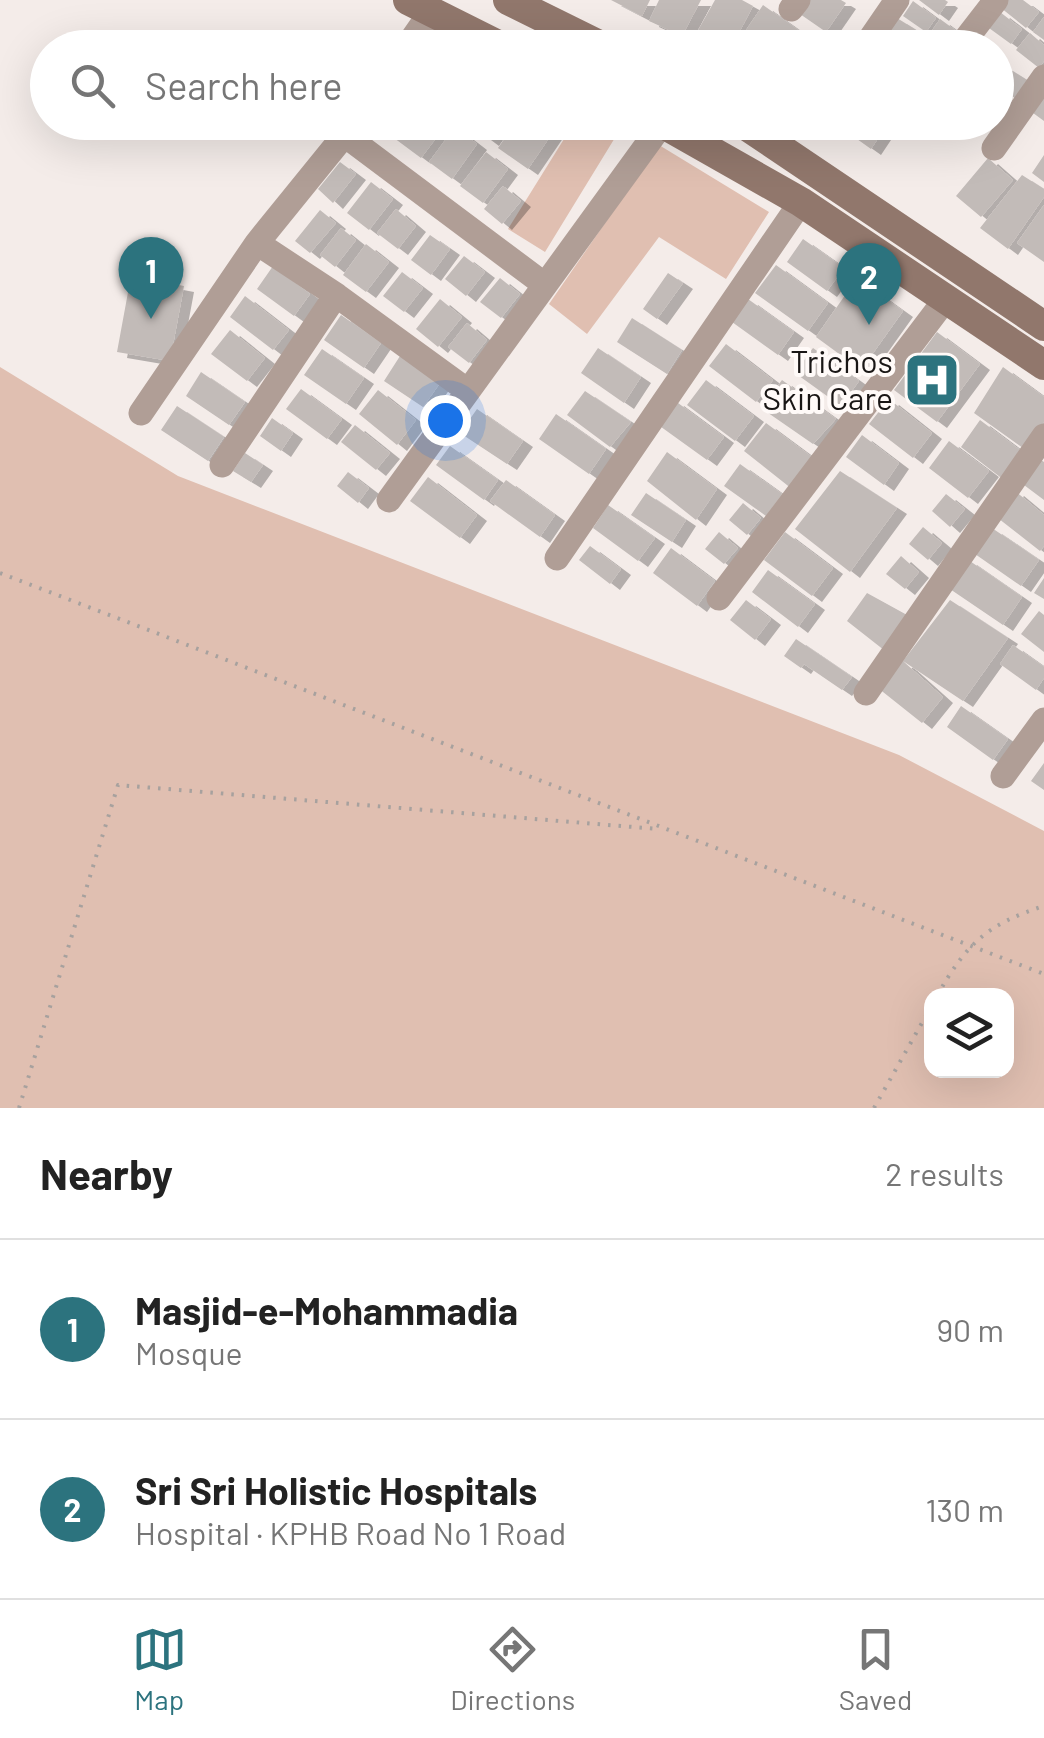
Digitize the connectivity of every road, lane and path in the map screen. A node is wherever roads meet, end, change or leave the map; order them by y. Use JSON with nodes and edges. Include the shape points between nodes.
{"nodes":[{"id":1,"x":508,"y":0,"type":"edge"},
{"id":2,"x":898,"y":0,"type":"edge"},
{"id":3,"x":996,"y":0,"type":"edge"},
{"id":4,"x":420,"y":6,"type":"edge"},
{"id":5,"x":412,"y":30,"type":"edge"},
{"id":6,"x":468,"y":30,"type":"edge"},
{"id":7,"x":569,"y":30,"type":"edge"},
{"id":8,"x":877,"y":30,"type":"edge"},
{"id":9,"x":973,"y":30,"type":"edge"},
{"id":10,"x":1044,"y":77,"type":"edge"},
{"id":11,"x":1014,"y":120,"type":"edge"},
{"id":12,"x":341,"y":140,"type":"edge"},
{"id":13,"x":364,"y":140,"type":"edge"},
{"id":14,"x":649,"y":140,"type":"edge"},
{"id":15,"x":691,"y":140,"type":"edge"},
{"id":16,"x":767,"y":140,"type":"edge"},
{"id":17,"x":1000,"y":140,"type":"edge"},
{"id":18,"x":994,"y":148,"type":"dead end"},
{"id":19,"x":802,"y":202,"type":"junction"},
{"id":20,"x":256,"y":243,"type":"junction"},
{"id":21,"x":545,"y":285,"type":"junction"},
{"id":22,"x":336,"y":295,"type":"junction"},
{"id":23,"x":945,"y":300,"type":"junction"},
{"id":24,"x":1044,"y":326,"type":"edge"},
{"id":25,"x":1044,"y":365,"type":"edge"},
{"id":26,"x":468,"y":391,"type":"junction"},
{"id":27,"x":141,"y":412,"type":"dead end"},
{"id":28,"x":1044,"y":436,"type":"edge"},
{"id":29,"x":222,"y":466,"type":"dead end"},
{"id":30,"x":390,"y":500,"type":"dead end"},
{"id":31,"x":558,"y":558,"type":"dead end"},
{"id":32,"x":0,"y":573,"type":"edge"},
{"id":33,"x":719,"y":598,"type":"dead end"},
{"id":34,"x":866,"y":692,"type":"dead end"},
{"id":35,"x":1044,"y":720,"type":"edge"},
{"id":36,"x":1003,"y":776,"type":"dead end"},
{"id":37,"x":664,"y":829,"type":"junction"},
{"id":38,"x":1044,"y":906,"type":"edge"},
{"id":39,"x":969,"y":945,"type":"junction"},
{"id":40,"x":1044,"y":974,"type":"edge"},
{"id":41,"x":942,"y":988,"type":"edge"},
{"id":42,"x":924,"y":1019,"type":"edge"},
{"id":43,"x":19,"y":1108,"type":"edge"},
{"id":44,"x":874,"y":1108,"type":"edge"}],
"edges":[{"from":1,"to":7,"type":"main road"},
{"from":2,"to":8,"type":"street"},
{"from":3,"to":9,"type":"street"},
{"from":4,"to":5,"type":"street"},
{"from":4,"to":6,"type":"main road"},
{"from":10,"to":11,"type":"street"},
{"from":12,"to":20,"type":"street"},
{"from":13,"to":21,"type":"street"},
{"from":14,"to":21,"type":"street"},
{"from":15,"to":19,"type":"main road"},
{"from":16,"to":24,"type":"main road"},
{"from":17,"to":18,"type":"street"},
{"from":19,"to":23,"type":"main road"},
{"from":19,"to":31,"type":"street"},
{"from":20,"to":22,"type":"street"},
{"from":20,"to":27,"type":"street"},
{"from":21,"to":26,"type":"street"},
{"from":22,"to":26,"type":"street"},
{"from":22,"to":29,"type":"street"},
{"from":23,"to":25,"type":"main road"},
{"from":23,"to":33,"type":"street"},
{"from":26,"to":30,"type":"street"},
{"from":28,"to":34,"type":"street"},
{"from":32,"to":37,"type":"path"},
{"from":35,"to":36,"type":"street"},
{"from":37,"to":39,"type":"path"},
{"from":37,"to":43,"type":"path","via":[[118,785]]},
{"from":38,"to":39,"type":"path"},
{"from":39,"to":40,"type":"path"},
{"from":39,"to":41,"type":"path"},
{"from":42,"to":44,"type":"path"}]}
